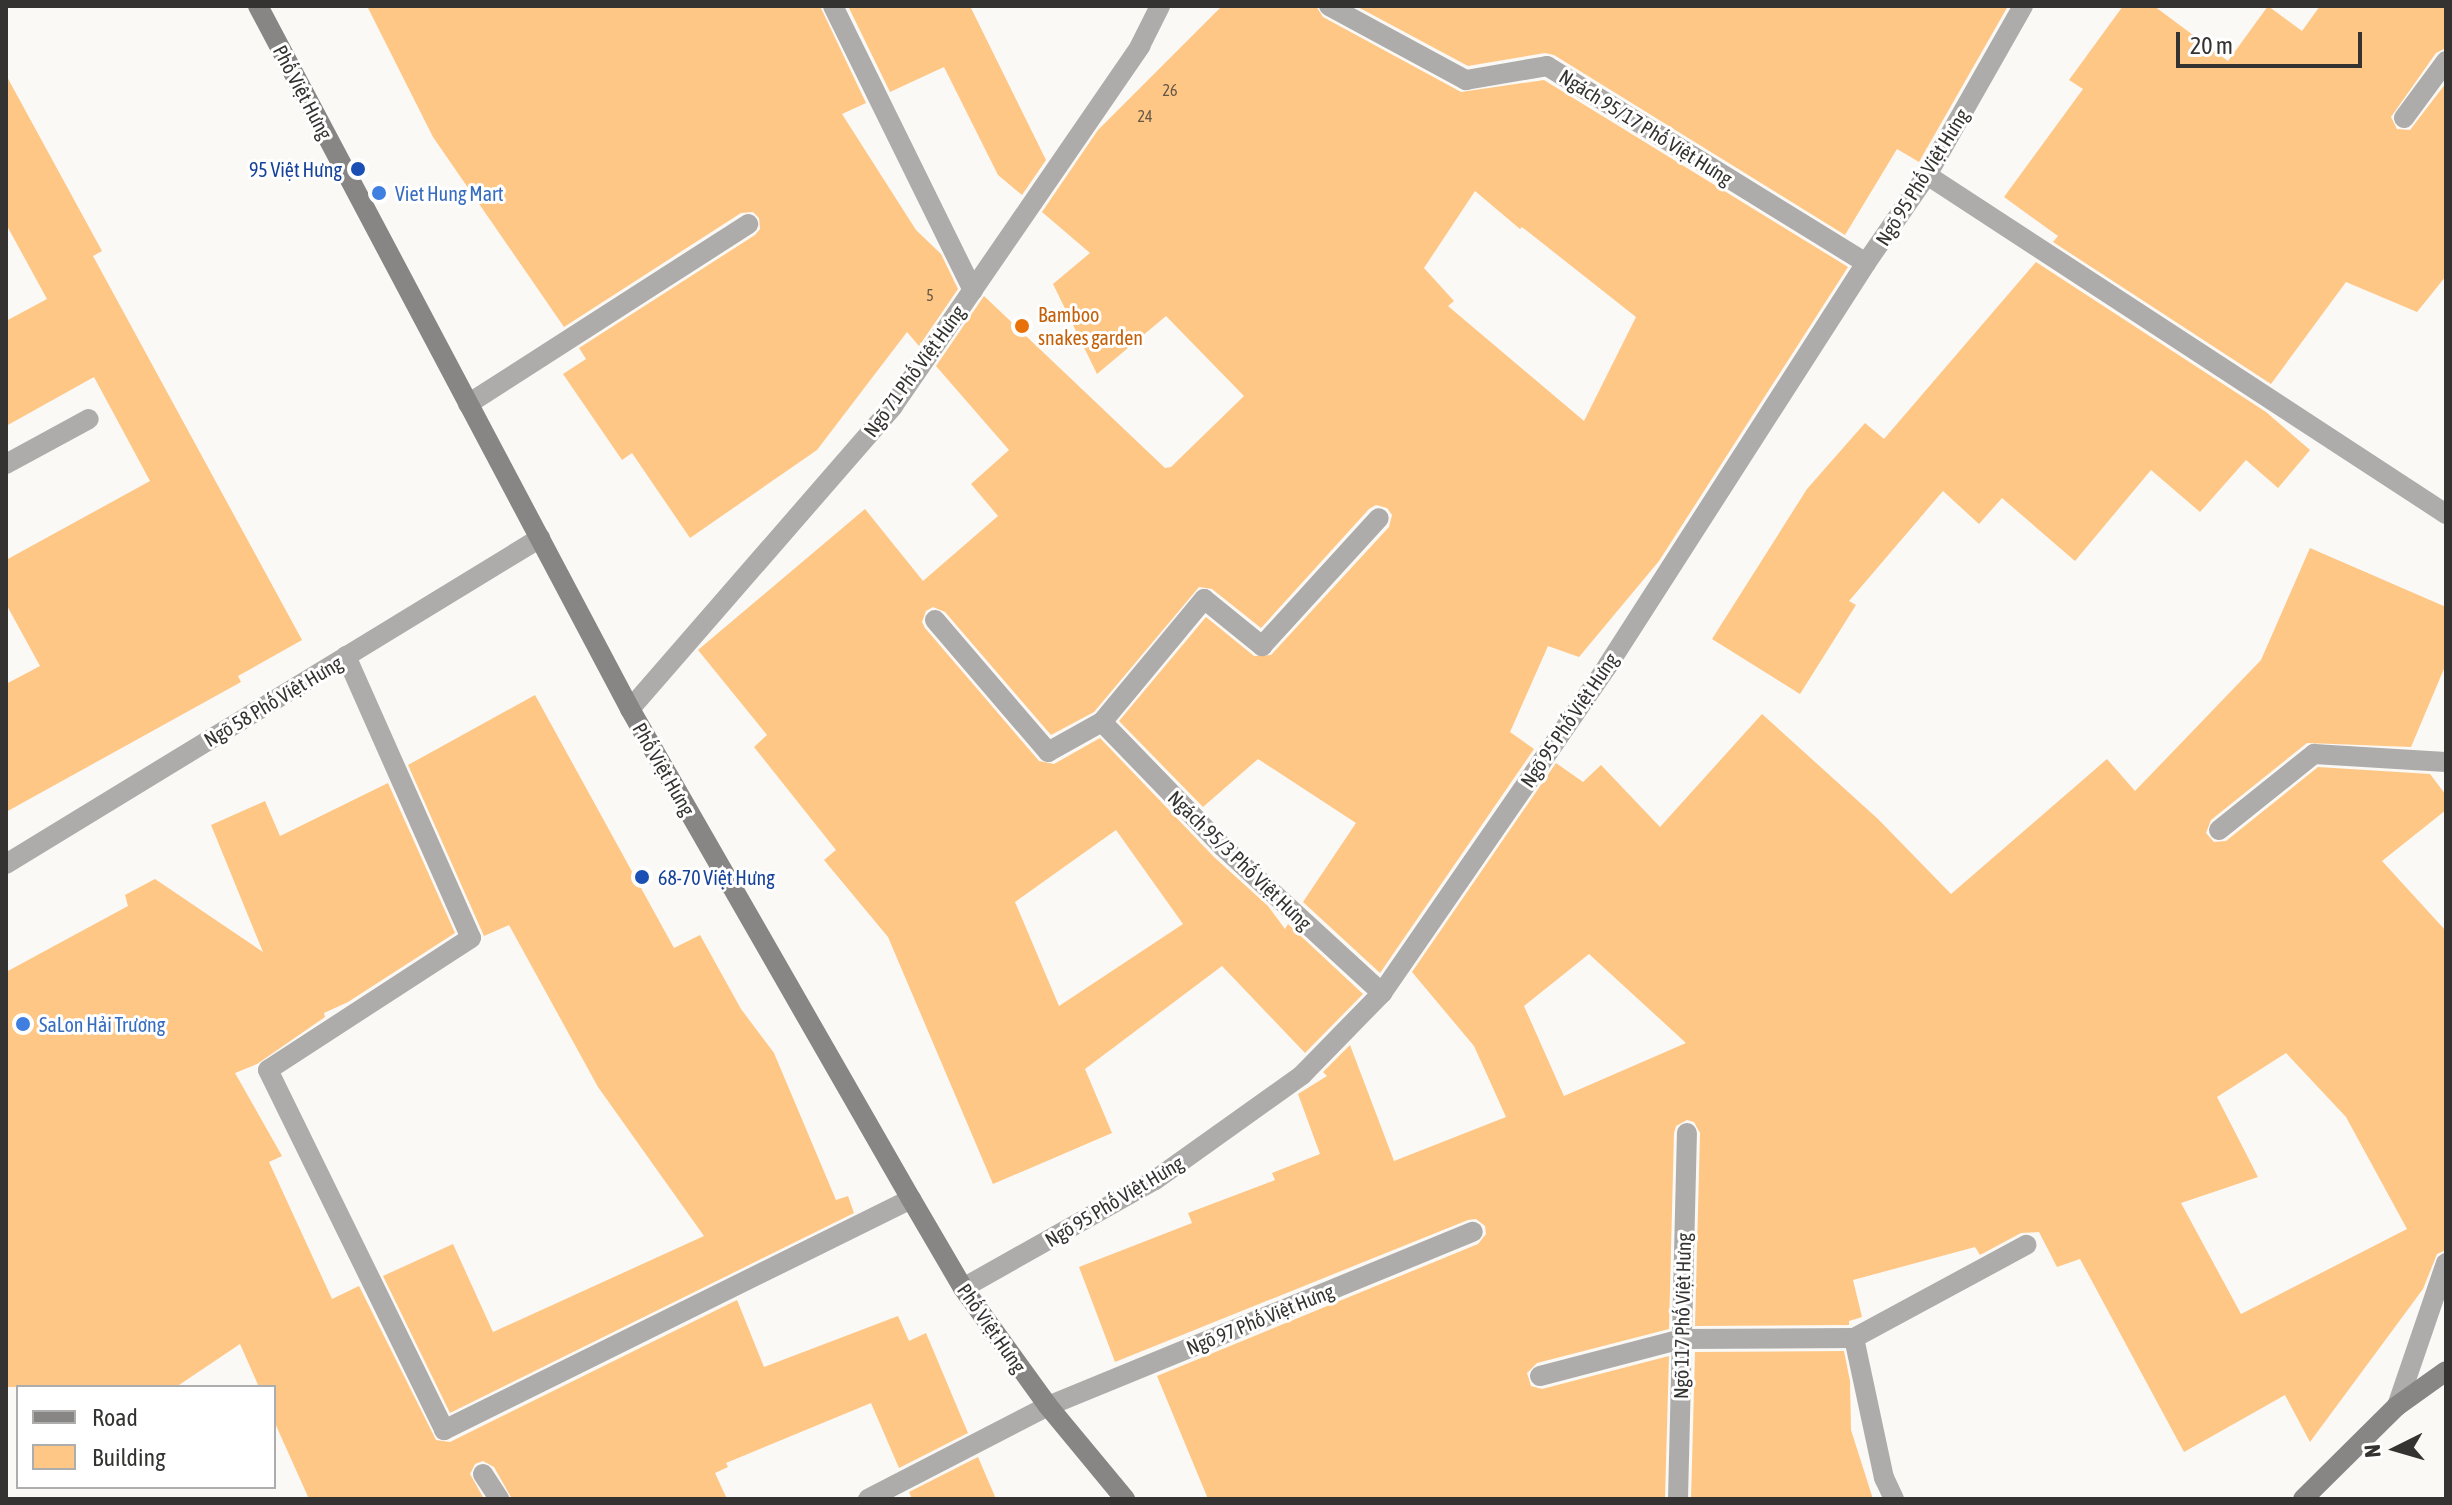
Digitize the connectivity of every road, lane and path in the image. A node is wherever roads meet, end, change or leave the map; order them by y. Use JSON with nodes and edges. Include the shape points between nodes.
{"nodes":[{"id":1,"x":258,"y":6,"type":"edge"},
{"id":2,"x":833,"y":6,"type":"edge"},
{"id":3,"x":1160,"y":6,"type":"edge"},
{"id":4,"x":1329,"y":6,"type":"edge"},
{"id":5,"x":2023,"y":6,"type":"edge"},
{"id":6,"x":2446,"y":61,"type":"edge"},
{"id":7,"x":2404,"y":118,"type":"dead end"},
{"id":8,"x":1927,"y":175,"type":"junction"},
{"id":9,"x":748,"y":224,"type":"dead end"},
{"id":10,"x":1866,"y":263,"type":"junction"},
{"id":11,"x":973,"y":290,"type":"junction"},
{"id":12,"x":468,"y":404,"type":"junction"},
{"id":13,"x":89,"y":419,"type":"dead end"},
{"id":14,"x":6,"y":464,"type":"edge"},
{"id":15,"x":2446,"y":514,"type":"edge"},
{"id":16,"x":1379,"y":518,"type":"dead end"},
{"id":17,"x":540,"y":538,"type":"junction"},
{"id":18,"x":935,"y":620,"type":"dead end"},
{"id":19,"x":346,"y":656,"type":"junction"},
{"id":20,"x":630,"y":709,"type":"junction"},
{"id":21,"x":1102,"y":722,"type":"junction"},
{"id":22,"x":2446,"y":762,"type":"edge"},
{"id":23,"x":2219,"y":830,"type":"dead end"},
{"id":24,"x":6,"y":864,"type":"edge"},
{"id":25,"x":1382,"y":993,"type":"junction"},
{"id":26,"x":1687,"y":1133,"type":"dead end"},
{"id":27,"x":911,"y":1199,"type":"junction"},
{"id":28,"x":1473,"y":1232,"type":"dead end"},
{"id":29,"x":2026,"y":1245,"type":"dead end"},
{"id":30,"x":2446,"y":1263,"type":"edge"},
{"id":31,"x":963,"y":1288,"type":"junction"},
{"id":32,"x":1854,"y":1338,"type":"junction"},
{"id":33,"x":1682,"y":1339,"type":"junction"},
{"id":34,"x":2446,"y":1371,"type":"edge"},
{"id":35,"x":1540,"y":1376,"type":"dead end"},
{"id":36,"x":1048,"y":1406,"type":"junction"},
{"id":37,"x":2397,"y":1406,"type":"junction"},
{"id":38,"x":483,"y":1474,"type":"dead end"},
{"id":39,"x":2315,"y":1495,"type":"edge"},
{"id":40,"x":499,"y":1499,"type":"edge"},
{"id":41,"x":868,"y":1499,"type":"edge"},
{"id":42,"x":1125,"y":1499,"type":"edge"},
{"id":43,"x":1678,"y":1499,"type":"edge"},
{"id":44,"x":1894,"y":1499,"type":"edge"}],
"edges":[{"from":1,"to":12,"type":"street","name":"Phố Việt Hưng"},
{"from":2,"to":11,"type":"street"},
{"from":3,"to":11,"type":"street","name":"Ngõ 71 Phố Việt Hưng","via":[[1140,46]]},
{"from":4,"to":10,"type":"street","name":"Ngách 95/17 Phố Việt Hưng","via":[[1466,80],[1547,66]]},
{"from":5,"to":8,"type":"street","name":"Ngõ 95 Phố Việt Hưng"},
{"from":6,"to":7,"type":"street"},
{"from":8,"to":10,"type":"street","name":"Ngõ 95 Phố Việt Hưng"},
{"from":8,"to":15,"type":"street"},
{"from":9,"to":12,"type":"street"},
{"from":10,"to":25,"type":"street","name":"Ngõ 95 Phố Việt Hưng","via":[[1608,665]]},
{"from":11,"to":20,"type":"street","name":"Ngõ 71 Phố Việt Hưng","via":[[893,406]]},
{"from":12,"to":17,"type":"street","name":"Phố Việt Hưng"},
{"from":13,"to":14,"type":"street"},
{"from":16,"to":21,"type":"street","via":[[1262,646],[1204,599]]},
{"from":17,"to":19,"type":"street","name":"Ngõ 58 Phố Việt Hưng"},
{"from":17,"to":20,"type":"street","name":"Phố Việt Hưng"},
{"from":18,"to":21,"type":"street","via":[[1048,752]]},
{"from":19,"to":24,"type":"street","name":"Ngõ 58 Phố Việt Hưng"},
{"from":19,"to":27,"type":"street","via":[[471,938],[268,1070],[444,1430]]},
{"from":20,"to":27,"type":"street","name":"Phố Việt Hưng"},
{"from":21,"to":25,"type":"street","name":"Ngách 95/3 Phố Việt Hưng","via":[[1223,847]]},
{"from":22,"to":23,"type":"street","via":[[2314,754]]},
{"from":25,"to":31,"type":"street","name":"Ngõ 95 Phố Việt Hưng","via":[[1302,1075],[1155,1180]]},
{"from":26,"to":33,"type":"street","name":"Ngõ 117 Phố Việt Hưng"},
{"from":27,"to":31,"type":"street","name":"Phố Việt Hưng"},
{"from":28,"to":36,"type":"street","name":"Ngõ 97 Phố Việt Hưng"},
{"from":29,"to":32,"type":"street"},
{"from":30,"to":37,"type":"street"},
{"from":31,"to":36,"type":"street","name":"Phố Việt Hưng"},
{"from":32,"to":33,"type":"street"},
{"from":32,"to":44,"type":"street","via":[[1884,1478]]},
{"from":33,"to":35,"type":"street"},
{"from":33,"to":43,"type":"street","name":"Ngõ 117 Phố Việt Hưng"},
{"from":34,"to":37,"type":"street"},
{"from":36,"to":41,"type":"street","name":"Ngõ 97 Phố Việt Hưng"},
{"from":36,"to":42,"type":"street","name":"Phố Việt Hưng"},
{"from":37,"to":39,"type":"street"},
{"from":38,"to":40,"type":"street"}]}
